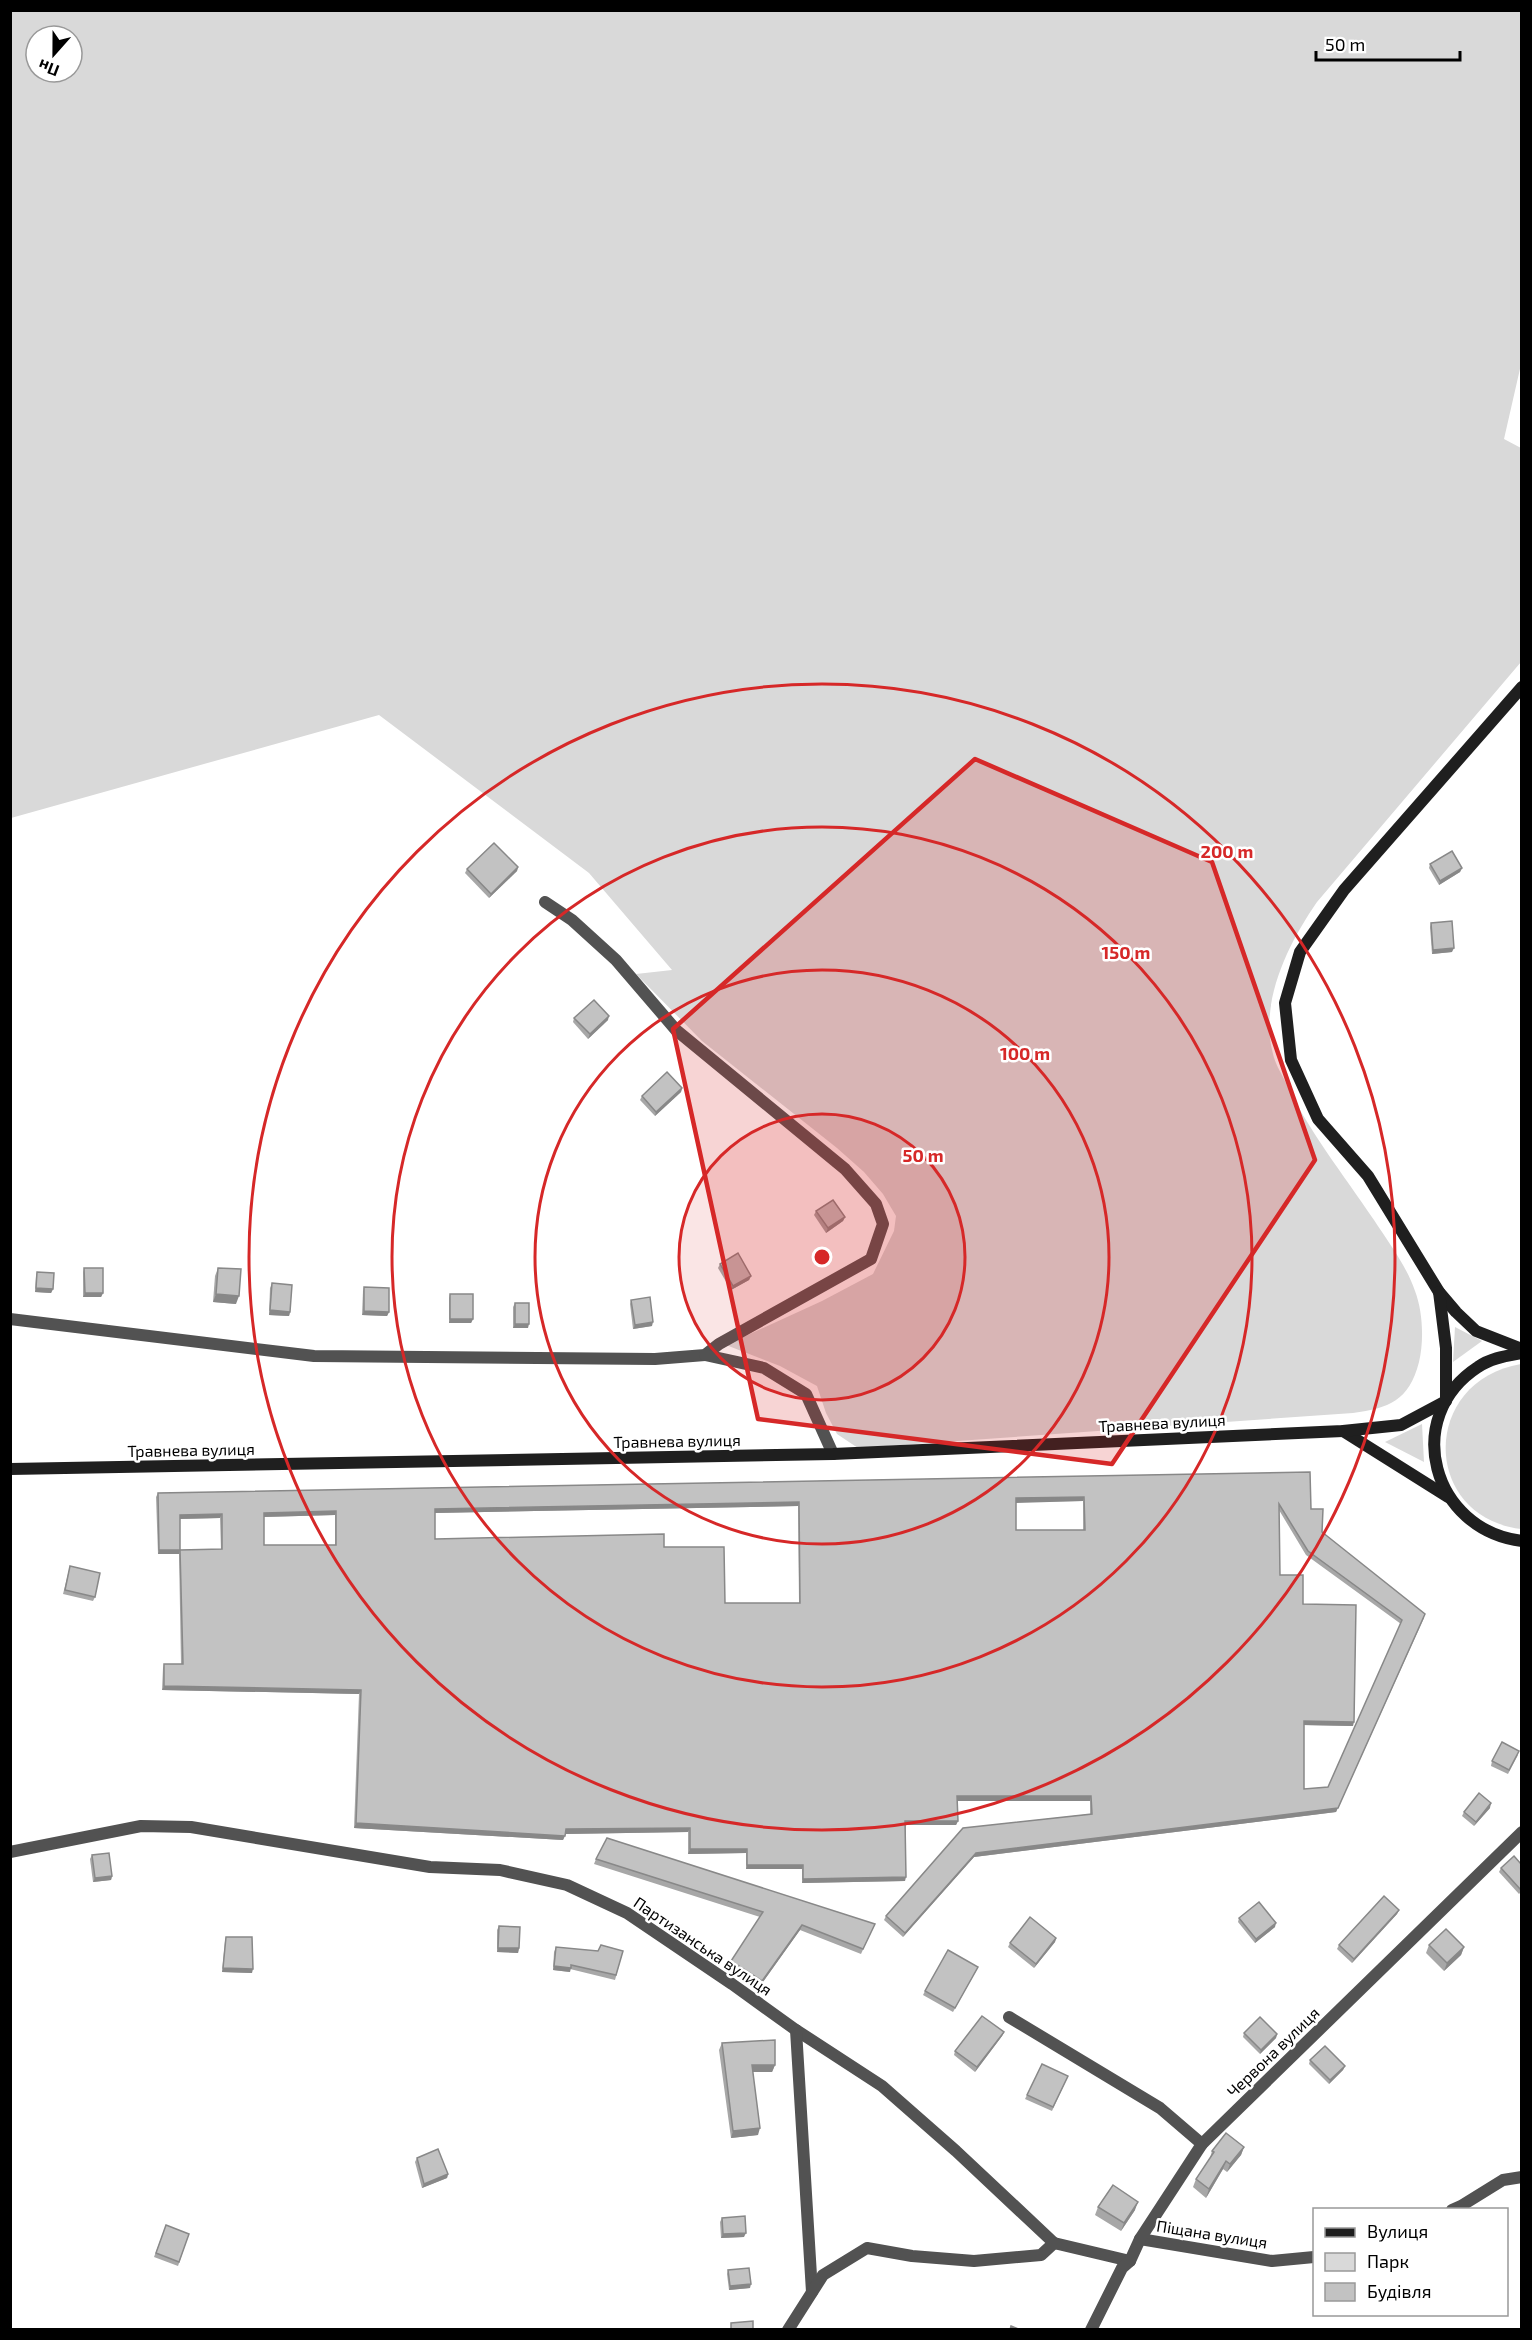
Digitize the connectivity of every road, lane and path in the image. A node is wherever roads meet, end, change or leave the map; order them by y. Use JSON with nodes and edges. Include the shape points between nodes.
{"nodes":[{"id":1,"x":1521,"y":687,"type":"edge"},
{"id":2,"x":545,"y":902,"type":"dead end"},
{"id":3,"x":1439,"y":1292,"type":"junction"},
{"id":4,"x":10,"y":1319,"type":"edge"},
{"id":5,"x":1521,"y":1351,"type":"edge"},
{"id":6,"x":705,"y":1354,"type":"junction"},
{"id":7,"x":1446,"y":1401,"type":"junction"},
{"id":8,"x":1343,"y":1431,"type":"junction"},
{"id":9,"x":833,"y":1454,"type":"junction"},
{"id":10,"x":10,"y":1469,"type":"edge"},
{"id":11,"x":1448,"y":1497,"type":"junction"},
{"id":12,"x":1521,"y":1541,"type":"edge"},
{"id":13,"x":1521,"y":1832,"type":"edge"},
{"id":14,"x":10,"y":1852,"type":"edge"},
{"id":15,"x":1009,"y":2017,"type":"dead end"},
{"id":16,"x":796,"y":2030,"type":"junction"},
{"id":17,"x":1202,"y":2144,"type":"junction"},
{"id":18,"x":1521,"y":2177,"type":"edge"},
{"id":19,"x":1456,"y":2208,"type":"edge"},
{"id":20,"x":1140,"y":2239,"type":"junction"},
{"id":21,"x":1054,"y":2242,"type":"junction"},
{"id":22,"x":1313,"y":2257,"type":"edge"},
{"id":23,"x":1130,"y":2261,"type":"junction"},
{"id":24,"x":812,"y":2292,"type":"junction"},
{"id":25,"x":788,"y":2330,"type":"edge"},
{"id":26,"x":1091,"y":2330,"type":"edge"}],
"edges":[{"from":1,"to":3,"type":"street","via":[[1344,890],[1300,952],[1285,1003],[1291,1060],[1318,1119],[1368,1176]]},
{"from":2,"to":6,"type":"street","via":[[594,938],[676,1030],[844,1169],[876,1204],[883,1224],[871,1259]]},
{"from":3,"to":5,"type":"street","via":[[1476,1331]]},
{"from":3,"to":7,"type":"street","via":[[1446,1348]]},
{"from":4,"to":6,"type":"street","via":[[314,1356],[655,1359]]},
{"from":5,"to":7,"type":"street","via":[[1478,1367],[1461,1380]]},
{"from":6,"to":9,"type":"street","via":[[764,1368],[806,1394]]},
{"from":7,"to":8,"type":"street","name":"Травнева вулиця","via":[[1401,1425]]},
{"from":7,"to":11,"type":"street","via":[[1436,1427],[1434,1455]]},
{"from":8,"to":9,"type":"street","name":"Травнева вулиця"},
{"from":8,"to":11,"type":"street"},
{"from":9,"to":10,"type":"street","name":"Травнева вулиця"},
{"from":11,"to":12,"type":"street","via":[[1479,1528],[1502,1539]]},
{"from":13,"to":17,"type":"street","name":"Червона вулиця"},
{"from":14,"to":16,"type":"street","name":"Партизанська вулиця","via":[[141,1826],[191,1827],[430,1867],[500,1870],[567,1885],[627,1912]]},
{"from":15,"to":17,"type":"street","via":[[1160,2108]]},
{"from":16,"to":21,"type":"street","name":"Партизанська вулиця","via":[[882,2086]]},
{"from":16,"to":24,"type":"street"},
{"from":17,"to":20,"type":"street","name":"Червона вулиця"},
{"from":18,"to":19,"type":"street","via":[[1503,2180]]},
{"from":20,"to":22,"type":"street","name":"Піщана вулиця","via":[[1272,2261]]},
{"from":20,"to":23,"type":"street","name":"Червона вулиця"},
{"from":21,"to":23,"type":"street"},
{"from":21,"to":24,"type":"street","via":[[1041,2255],[974,2261],[867,2248],[823,2275]]},
{"from":23,"to":26,"type":"street","name":"Червона вулиця","via":[[1122,2268]]},
{"from":24,"to":25,"type":"street"}]}
